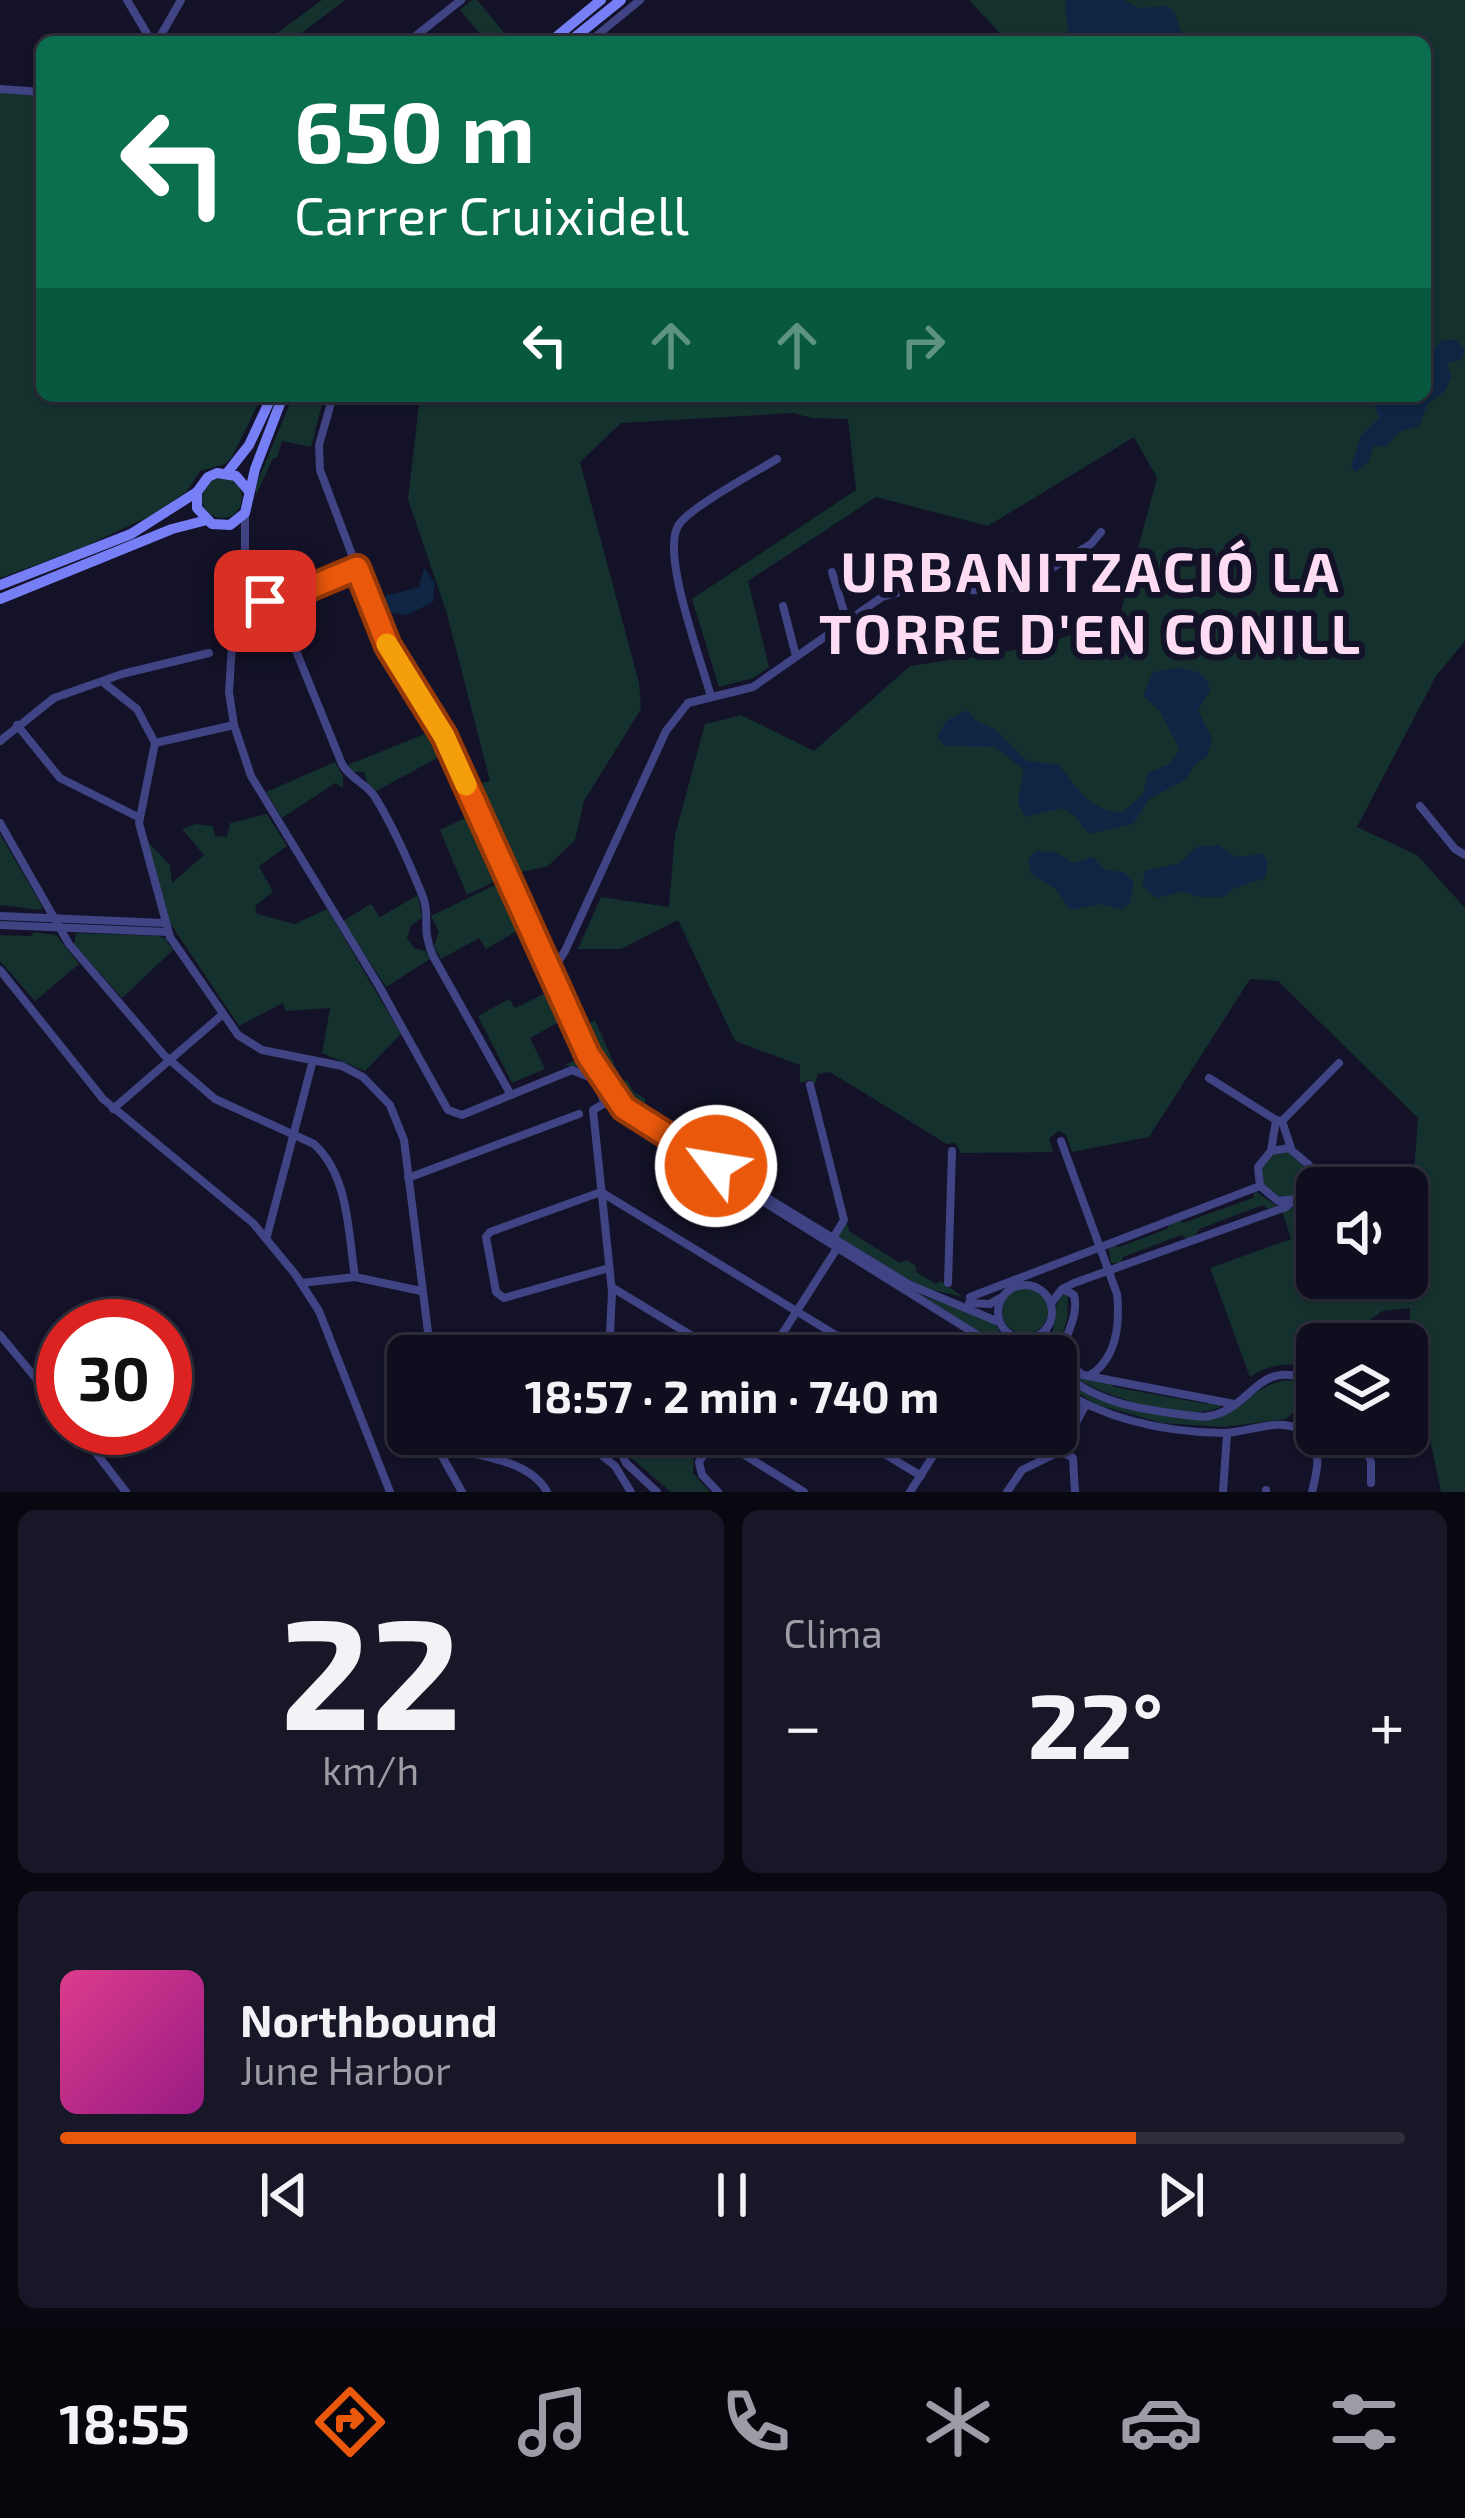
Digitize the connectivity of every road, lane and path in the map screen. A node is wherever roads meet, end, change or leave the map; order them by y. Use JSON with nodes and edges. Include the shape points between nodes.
{"nodes":[{"id":1,"x":127,"y":0,"type":"edge"},
{"id":2,"x":181,"y":0,"type":"edge"},
{"id":3,"x":461,"y":0,"type":"edge"},
{"id":4,"x":602,"y":0,"type":"edge"},
{"id":5,"x":621,"y":0,"type":"edge"},
{"id":6,"x":640,"y":0,"type":"edge"},
{"id":7,"x":150,"y":36,"type":"edge"},
{"id":8,"x":158,"y":36,"type":"edge"},
{"id":9,"x":416,"y":36,"type":"edge"},
{"id":10,"x":557,"y":36,"type":"edge"},
{"id":11,"x":576,"y":36,"type":"edge"},
{"id":12,"x":596,"y":36,"type":"edge"},
{"id":13,"x":0,"y":88,"type":"edge"},
{"id":14,"x":36,"y":91,"type":"edge"},
{"id":15,"x":269,"y":402,"type":"edge"},
{"id":16,"x":281,"y":402,"type":"edge"},
{"id":17,"x":331,"y":402,"type":"edge"},
{"id":18,"x":777,"y":459,"type":"dead end"},
{"id":19,"x":226,"y":473,"type":"junction"},
{"id":20,"x":248,"y":490,"type":"junction"},
{"id":21,"x":196,"y":492,"type":"junction"},
{"id":22,"x":245,"y":513,"type":"junction"},
{"id":23,"x":207,"y":520,"type":"junction"},
{"id":24,"x":230,"y":525,"type":"junction"},
{"id":25,"x":1101,"y":532,"type":"dead end"},
{"id":26,"x":244,"y":545,"type":"junction"},
{"id":27,"x":357,"y":568,"type":"junction"},
{"id":28,"x":832,"y":572,"type":"dead end"},
{"id":29,"x":0,"y":585,"type":"edge"},
{"id":30,"x":0,"y":598,"type":"edge"},
{"id":31,"x":245,"y":598,"type":"junction"},
{"id":32,"x":274,"y":599,"type":"junction"},
{"id":33,"x":783,"y":607,"type":"dead end"},
{"id":34,"x":847,"y":622,"type":"junction"},
{"id":35,"x":209,"y":653,"type":"dead end"},
{"id":36,"x":796,"y":656,"type":"junction"},
{"id":37,"x":104,"y":683,"type":"junction"},
{"id":38,"x":711,"y":697,"type":"junction"},
{"id":39,"x":17,"y":725,"type":"junction"},
{"id":40,"x":234,"y":725,"type":"junction"},
{"id":41,"x":0,"y":741,"type":"edge"},
{"id":42,"x":154,"y":743,"type":"junction"},
{"id":43,"x":1420,"y":806,"type":"dead end"},
{"id":44,"x":140,"y":818,"type":"junction"},
{"id":45,"x":0,"y":823,"type":"edge"},
{"id":46,"x":1465,"y":855,"type":"edge"},
{"id":47,"x":0,"y":916,"type":"edge"},
{"id":48,"x":58,"y":923,"type":"junction"},
{"id":49,"x":0,"y":925,"type":"edge"},
{"id":50,"x":166,"y":928,"type":"junction"},
{"id":51,"x":0,"y":970,"type":"edge"},
{"id":52,"x":550,"y":973,"type":"junction"},
{"id":53,"x":223,"y":1014,"type":"junction"},
{"id":54,"x":170,"y":1060,"type":"junction"},
{"id":55,"x":313,"y":1060,"type":"junction"},
{"id":56,"x":1339,"y":1063,"type":"dead end"},
{"id":57,"x":1209,"y":1078,"type":"dead end"},
{"id":58,"x":810,"y":1084,"type":"dead end"},
{"id":59,"x":511,"y":1095,"type":"junction"},
{"id":60,"x":604,"y":1103,"type":"junction"},
{"id":61,"x":113,"y":1109,"type":"junction"},
{"id":62,"x":579,"y":1114,"type":"dead end"},
{"id":63,"x":1279,"y":1121,"type":"junction"},
{"id":64,"x":293,"y":1134,"type":"junction"},
{"id":65,"x":1061,"y":1141,"type":"dead end"},
{"id":66,"x":1291,"y":1149,"type":"junction"},
{"id":67,"x":952,"y":1151,"type":"dead end"},
{"id":68,"x":1271,"y":1151,"type":"junction"},
{"id":69,"x":1309,"y":1167,"type":"edge"},
{"id":70,"x":408,"y":1178,"type":"junction"},
{"id":71,"x":1260,"y":1186,"type":"junction"},
{"id":72,"x":602,"y":1192,"type":"junction"},
{"id":73,"x":1296,"y":1199,"type":"joint"},
{"id":74,"x":267,"y":1236,"type":"junction"},
{"id":75,"x":833,"y":1238,"type":"junction"},
{"id":76,"x":1100,"y":1247,"type":"junction"},
{"id":77,"x":836,"y":1250,"type":"junction"},
{"id":78,"x":609,"y":1268,"type":"junction"},
{"id":79,"x":1109,"y":1270,"type":"junction"},
{"id":80,"x":355,"y":1277,"type":"junction"},
{"id":81,"x":301,"y":1282,"type":"junction"},
{"id":82,"x":948,"y":1283,"type":"dead end"},
{"id":83,"x":612,"y":1287,"type":"junction"},
{"id":84,"x":1062,"y":1289,"type":"junction"},
{"id":85,"x":422,"y":1291,"type":"junction"},
{"id":86,"x":1001,"y":1298,"type":"junction"},
{"id":87,"x":966,"y":1300,"type":"junction"},
{"id":88,"x":1052,"y":1303,"type":"junction"},
{"id":89,"x":796,"y":1311,"type":"junction"},
{"id":90,"x":999,"y":1322,"type":"junction"},
{"id":91,"x":1046,"y":1330,"type":"junction"},
{"id":92,"x":0,"y":1335,"type":"edge"},
{"id":93,"x":428,"y":1335,"type":"edge"},
{"id":94,"x":610,"y":1335,"type":"edge"},
{"id":95,"x":690,"y":1335,"type":"edge"},
{"id":96,"x":781,"y":1335,"type":"edge"},
{"id":97,"x":835,"y":1335,"type":"edge"},
{"id":98,"x":971,"y":1335,"type":"edge"},
{"id":99,"x":1010,"y":1335,"type":"edge"},
{"id":100,"x":1038,"y":1335,"type":"edge"},
{"id":101,"x":1047,"y":1335,"type":"edge"},
{"id":102,"x":1296,"y":1374,"type":"edge"},
{"id":103,"x":1088,"y":1376,"type":"junction"},
{"id":104,"x":36,"y":1379,"type":"edge"},
{"id":105,"x":1077,"y":1381,"type":"edge"},
{"id":106,"x":1077,"y":1401,"type":"edge"},
{"id":107,"x":1234,"y":1404,"type":"junction"},
{"id":108,"x":1085,"y":1406,"type":"junction"},
{"id":109,"x":1077,"y":1421,"type":"edge"},
{"id":110,"x":1227,"y":1433,"type":"junction"},
{"id":111,"x":97,"y":1455,"type":"edge"},
{"id":112,"x":441,"y":1455,"type":"edge"},
{"id":113,"x":473,"y":1455,"type":"edge"},
{"id":114,"x":601,"y":1455,"type":"edge"},
{"id":115,"x":622,"y":1455,"type":"edge"},
{"id":116,"x":703,"y":1455,"type":"edge"},
{"id":117,"x":746,"y":1455,"type":"edge"},
{"id":118,"x":886,"y":1455,"type":"edge"},
{"id":119,"x":934,"y":1455,"type":"edge"},
{"id":120,"x":1050,"y":1455,"type":"edge"},
{"id":121,"x":1068,"y":1455,"type":"edge"},
{"id":122,"x":1368,"y":1455,"type":"edge"},
{"id":123,"x":920,"y":1476,"type":"junction"},
{"id":124,"x":1371,"y":1483,"type":"dead end"},
{"id":125,"x":125,"y":1492,"type":"edge"},
{"id":126,"x":390,"y":1492,"type":"edge"},
{"id":127,"x":462,"y":1492,"type":"edge"},
{"id":128,"x":547,"y":1492,"type":"edge"},
{"id":129,"x":631,"y":1492,"type":"edge"},
{"id":130,"x":657,"y":1492,"type":"edge"},
{"id":131,"x":718,"y":1492,"type":"edge"},
{"id":132,"x":804,"y":1492,"type":"edge"},
{"id":133,"x":910,"y":1492,"type":"edge"},
{"id":134,"x":1007,"y":1492,"type":"edge"},
{"id":135,"x":1076,"y":1492,"type":"edge"},
{"id":136,"x":1223,"y":1492,"type":"edge"},
{"id":137,"x":1312,"y":1492,"type":"edge"}],
"edges":[{"from":1,"to":7,"type":"street"},
{"from":2,"to":8,"type":"street"},
{"from":3,"to":9,"type":"street"},
{"from":4,"to":10,"type":"main road"},
{"from":5,"to":11,"type":"main road"},
{"from":6,"to":12,"type":"street"},
{"from":13,"to":14,"type":"street"},
{"from":15,"to":19,"type":"main road"},
{"from":16,"to":20,"type":"main road"},
{"from":17,"to":27,"type":"street","via":[[320,470]]},
{"from":18,"to":38,"type":"street","via":[[688,516],[674,534],[674,562]]},
{"from":19,"to":20,"type":"main road"},
{"from":19,"to":21,"type":"main road","via":[[208,477]]},
{"from":20,"to":22,"type":"main road"},
{"from":21,"to":23,"type":"main road"},
{"from":21,"to":29,"type":"main road","via":[[131,534]]},
{"from":22,"to":24,"type":"main road"},
{"from":22,"to":26,"type":"street"},
{"from":23,"to":24,"type":"main road"},
{"from":23,"to":30,"type":"main road"},
{"from":24,"to":26,"type":"street"},
{"from":25,"to":34,"type":"street","via":[[1021,586],[908,588]]},
{"from":26,"to":31,"type":"street"},
{"from":27,"to":32,"type":"street"},
{"from":27,"to":52,"type":"street","via":[[388,646],[444,736]]},
{"from":28,"to":34,"type":"street"},
{"from":31,"to":32,"type":"street"},
{"from":31,"to":40,"type":"street","via":[[230,662]]},
{"from":32,"to":59,"type":"street","via":[[342,764],[373,794],[420,889],[433,956]]},
{"from":33,"to":36,"type":"street"},
{"from":34,"to":36,"type":"street"},
{"from":35,"to":37,"type":"street"},
{"from":36,"to":38,"type":"street","via":[[753,687]]},
{"from":37,"to":39,"type":"street","via":[[54,698]]},
{"from":37,"to":42,"type":"street","via":[[137,709]]},
{"from":38,"to":52,"type":"street","via":[[688,704],[665,730]]},
{"from":39,"to":41,"type":"street"},
{"from":39,"to":44,"type":"street","via":[[60,778]]},
{"from":40,"to":42,"type":"street"},
{"from":40,"to":59,"type":"street","via":[[267,808],[448,1110],[462,1115]]},
{"from":42,"to":44,"type":"street"},
{"from":43,"to":46,"type":"street"},
{"from":44,"to":50,"type":"street"},
{"from":45,"to":48,"type":"street"},
{"from":47,"to":48,"type":"street"},
{"from":48,"to":49,"type":"street"},
{"from":48,"to":50,"type":"street"},
{"from":48,"to":54,"type":"street"},
{"from":50,"to":53,"type":"street"},
{"from":51,"to":61,"type":"street"},
{"from":52,"to":75,"type":"street","via":[[588,1055],[624,1108]]},
{"from":53,"to":54,"type":"street"},
{"from":53,"to":55,"type":"street","via":[[249,1044]]},
{"from":54,"to":61,"type":"street"},
{"from":54,"to":64,"type":"street","via":[[215,1100]]},
{"from":55,"to":64,"type":"street"},
{"from":55,"to":70,"type":"street","via":[[363,1077],[390,1105]]},
{"from":56,"to":63,"type":"street"},
{"from":57,"to":63,"type":"street"},
{"from":58,"to":75,"type":"street","via":[[844,1220]]},
{"from":59,"to":60,"type":"street","via":[[572,1070],[594,1079]]},
{"from":60,"to":72,"type":"street","via":[[593,1110]]},
{"from":60,"to":77,"type":"street"},
{"from":61,"to":74,"type":"street"},
{"from":62,"to":70,"type":"street"},
{"from":63,"to":66,"type":"street"},
{"from":63,"to":68,"type":"street"},
{"from":64,"to":74,"type":"street"},
{"from":64,"to":80,"type":"street","via":[[333,1167]]},
{"from":65,"to":76,"type":"street"},
{"from":66,"to":68,"type":"street"},
{"from":66,"to":69,"type":"street"},
{"from":67,"to":82,"type":"street"},
{"from":68,"to":71,"type":"street","via":[[1258,1167]]},
{"from":70,"to":85,"type":"street"},
{"from":71,"to":73,"type":"street","via":[[1279,1201]]},
{"from":71,"to":76,"type":"street"},
{"from":72,"to":78,"type":"street"},
{"from":72,"to":78,"type":"street","via":[[490,1232],[486,1244],[504,1298]]},
{"from":72,"to":89,"type":"street"},
{"from":73,"to":79,"type":"street"},
{"from":74,"to":81,"type":"street"},
{"from":75,"to":87,"type":"street","via":[[910,1286]]},
{"from":76,"to":79,"type":"street"},
{"from":76,"to":87,"type":"street"},
{"from":77,"to":89,"type":"street"},
{"from":77,"to":98,"type":"street"},
{"from":78,"to":83,"type":"street"},
{"from":79,"to":84,"type":"street"},
{"from":79,"to":103,"type":"street","via":[[1117,1329],[1105,1362]]},
{"from":80,"to":81,"type":"street"},
{"from":80,"to":85,"type":"street"},
{"from":81,"to":126,"type":"street"},
{"from":83,"to":94,"type":"street"},
{"from":83,"to":95,"type":"street"},
{"from":84,"to":88,"type":"street"},
{"from":84,"to":103,"type":"street","via":[[1076,1305],[1063,1359]]},
{"from":85,"to":93,"type":"street"},
{"from":86,"to":87,"type":"street"},
{"from":86,"to":88,"type":"street","via":[[1033,1285]]},
{"from":86,"to":90,"type":"street"},
{"from":87,"to":90,"type":"street"},
{"from":88,"to":91,"type":"street"},
{"from":89,"to":96,"type":"street"},
{"from":89,"to":97,"type":"street"},
{"from":90,"to":99,"type":"street"},
{"from":91,"to":100,"type":"street"},
{"from":91,"to":101,"type":"street"},
{"from":92,"to":104,"type":"street"},
{"from":102,"to":107,"type":"street","via":[[1275,1373]]},
{"from":103,"to":107,"type":"street"},
{"from":105,"to":107,"type":"street","via":[[1125,1404],[1203,1417]]},
{"from":106,"to":108,"type":"street"},
{"from":108,"to":109,"type":"street"},
{"from":108,"to":110,"type":"street","via":[[1152,1428]]},
{"from":110,"to":136,"type":"street"},
{"from":110,"to":137,"type":"street","via":[[1286,1424],[1303,1430],[1318,1456]]},
{"from":111,"to":125,"type":"street"},
{"from":112,"to":127,"type":"street"},
{"from":113,"to":128,"type":"street","via":[[517,1467]]},
{"from":114,"to":129,"type":"street"},
{"from":115,"to":130,"type":"street"},
{"from":116,"to":131,"type":"street","via":[[702,1475]]},
{"from":117,"to":132,"type":"street"},
{"from":118,"to":123,"type":"street"},
{"from":119,"to":123,"type":"street"},
{"from":120,"to":134,"type":"street","via":[[1027,1466]]},
{"from":121,"to":135,"type":"street"},
{"from":122,"to":124,"type":"street"},
{"from":123,"to":133,"type":"street"}]}
